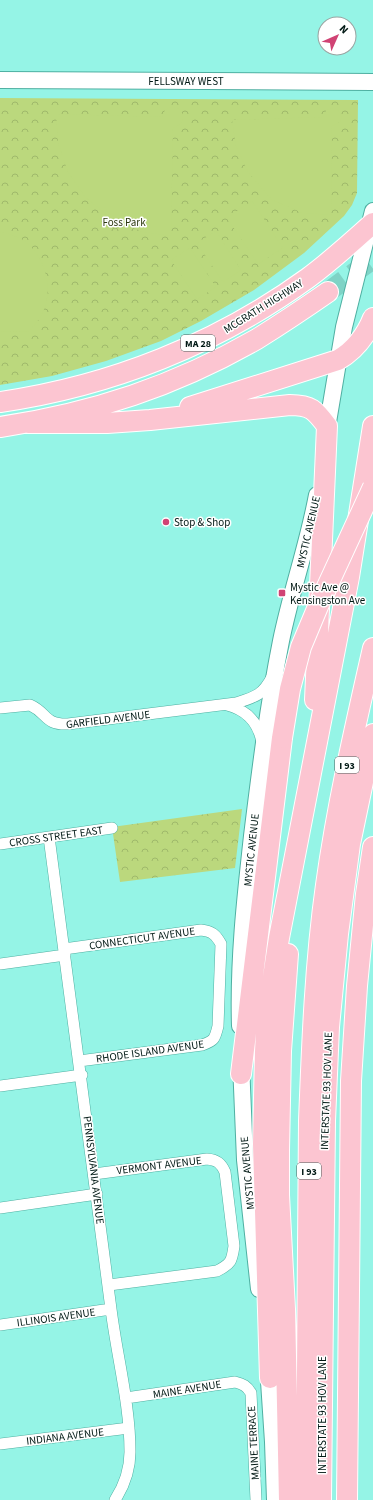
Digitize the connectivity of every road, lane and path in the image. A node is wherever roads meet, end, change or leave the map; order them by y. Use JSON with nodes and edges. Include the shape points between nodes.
{"nodes":[{"id":1,"x":0,"y":80,"type":"edge"},
{"id":2,"x":373,"y":82,"type":"edge"},
{"id":3,"x":372,"y":220,"type":"edge"},
{"id":4,"x":328,"y":292,"type":"tunnel mouth"},
{"id":5,"x":373,"y":318,"type":"edge"},
{"id":6,"x":338,"y":360,"type":"junction"},
{"id":7,"x":0,"y":402,"type":"edge"},
{"id":8,"x":150,"y":420,"type":"junction"},
{"id":9,"x":28,"y":423,"type":"junction"},
{"id":10,"x":327,"y":426,"type":"junction"},
{"id":11,"x":373,"y":426,"type":"edge"},
{"id":12,"x":0,"y":427,"type":"edge"},
{"id":13,"x":373,"y":487,"type":"edge"},
{"id":14,"x":373,"y":648,"type":"edge"},
{"id":15,"x":275,"y":672,"type":"junction"},
{"id":16,"x":223,"y":704,"type":"junction"},
{"id":17,"x":0,"y":708,"type":"edge"},
{"id":18,"x":373,"y":734,"type":"edge"},
{"id":19,"x":263,"y":745,"type":"junction"},
{"id":20,"x":312,"y":770,"type":"junction"},
{"id":21,"x":112,"y":828,"type":"dead end"},
{"id":22,"x":49,"y":837,"type":"junction"},
{"id":23,"x":0,"y":844,"type":"edge"},
{"id":24,"x":342,"y":844,"type":"junction"},
{"id":25,"x":373,"y":848,"type":"edge"},
{"id":26,"x":294,"y":860,"type":"junction"},
{"id":27,"x":373,"y":900,"type":"edge"},
{"id":28,"x":362,"y":939,"type":"junction"},
{"id":29,"x":64,"y":952,"type":"junction"},
{"id":30,"x":0,"y":964,"type":"edge"},
{"id":31,"x":219,"y":986,"type":"joint"},
{"id":32,"x":79,"y":1061,"type":"junction"},
{"id":33,"x":241,"y":1074,"type":"junction"},
{"id":34,"x":82,"y":1075,"type":"junction"},
{"id":35,"x":0,"y":1086,"type":"edge"},
{"id":36,"x":94,"y":1174,"type":"junction"},
{"id":37,"x":97,"y":1194,"type":"junction"},
{"id":38,"x":0,"y":1208,"type":"edge"},
{"id":39,"x":109,"y":1285,"type":"junction"},
{"id":40,"x":111,"y":1309,"type":"junction"},
{"id":41,"x":0,"y":1325,"type":"edge"},
{"id":42,"x":270,"y":1378,"type":"junction"},
{"id":43,"x":247,"y":1387,"type":"joint"},
{"id":44,"x":126,"y":1398,"type":"junction"},
{"id":45,"x":129,"y":1428,"type":"junction"},
{"id":46,"x":0,"y":1444,"type":"edge"},
{"id":47,"x":115,"y":1500,"type":"edge"},
{"id":48,"x":256,"y":1500,"type":"edge"},
{"id":49,"x":275,"y":1500,"type":"edge"},
{"id":50,"x":289,"y":1500,"type":"edge"},
{"id":51,"x":306,"y":1500,"type":"edge"},
{"id":52,"x":321,"y":1500,"type":"edge"},
{"id":53,"x":346,"y":1500,"type":"edge"}],
"edges":[{"from":1,"to":2,"type":"main road","name":"FELLSWAY WEST"},
{"from":3,"to":6,"type":"main road","name":"MYSTIC AVENUE"},
{"from":3,"to":7,"type":"highway","name":"MCGRATH HIGHWAY","number":"MA 28","via":[[340,253],[298,285],[246,318],[198,343],[153,363],[95,383]]},
{"from":4,"to":9,"type":"highway","number":"MA 28","via":[[257,338],[181,377],[96,408]]},
{"from":5,"to":6,"type":"highway","via":[[362,340]]},
{"from":6,"to":8,"type":"highway"},
{"from":6,"to":10,"type":"main road","name":"MYSTIC AVENUE"},
{"from":8,"to":9,"type":"highway","via":[[82,424]]},
{"from":8,"to":10,"type":"highway","via":[[298,405],[317,412]]},
{"from":9,"to":12,"type":"highway","number":"MA 28"},
{"from":10,"to":15,"type":"main road","name":"MYSTIC AVENUE","via":[[313,516]]},
{"from":10,"to":20,"type":"highway"},
{"from":11,"to":20,"type":"highway","via":[[349,577]]},
{"from":13,"to":33,"type":"highway","bridge":true,"via":[[318,604],[301,647],[290,689]]},
{"from":14,"to":24,"type":"highway","number":"I 93","via":[[352,743]]},
{"from":15,"to":16,"type":"street","name":"GARFIELD AVENUE","via":[[262,693]]},
{"from":15,"to":19,"type":"main road","name":"MYSTIC AVENUE"},
{"from":16,"to":17,"type":"street","name":"GARFIELD AVENUE","via":[[57,724],[30,705]]},
{"from":16,"to":19,"type":"street","name":"GARFIELD AVENUE","via":[[236,707],[254,721],[260,731]]},
{"from":18,"to":24,"type":"highway","name":"INTERSTATE 93 HOV LANE","number":"I 93"},
{"from":19,"to":33,"type":"main road","name":"MYSTIC AVENUE","via":[[241,946]]},
{"from":20,"to":26,"type":"highway"},
{"from":21,"to":22,"type":"street","name":"CROSS STREET EAST"},
{"from":22,"to":23,"type":"street","name":"CROSS STREET EAST"},
{"from":22,"to":29,"type":"street","name":"PENNSYLVANIA AVENUE"},
{"from":24,"to":51,"type":"highway","number":"I 93","via":[[321,932],[311,1073]]},
{"from":24,"to":52,"type":"highway","name":"INTERSTATE 93 HOV LANE","number":"I 93","via":[[326,1074]]},
{"from":25,"to":28,"type":"highway"},
{"from":26,"to":42,"type":"highway","via":[[272,981],[264,1052],[263,1144]]},
{"from":26,"to":50,"type":"highway","via":[[281,1051],[279,1128]]},
{"from":27,"to":28,"type":"highway"},
{"from":28,"to":53,"type":"highway","via":[[353,1036],[350,1113]]},
{"from":29,"to":30,"type":"street"},
{"from":29,"to":31,"type":"street","name":"CONNECTICUT AVENUE","via":[[201,930],[210,931],[221,944]]},
{"from":29,"to":32,"type":"street","name":"PENNSYLVANIA AVENUE"},
{"from":31,"to":32,"type":"street","name":"RHODE ISLAND AVENUE","via":[[218,1026],[216,1036],[211,1042]]},
{"from":32,"to":34,"type":"street","name":"PENNSYLVANIA AVENUE"},
{"from":33,"to":42,"type":"main road","name":"MYSTIC AVENUE","via":[[249,1201]]},
{"from":34,"to":35,"type":"street"},
{"from":34,"to":36,"type":"street","name":"PENNSYLVANIA AVENUE"},
{"from":36,"to":37,"type":"street","name":"PENNSYLVANIA AVENUE"},
{"from":36,"to":39,"type":"street","name":"VERMONT AVENUE","via":[[207,1159],[216,1160],[225,1172],[234,1246],[232,1258],[227,1266],[217,1271]]},
{"from":37,"to":38,"type":"street"},
{"from":37,"to":39,"type":"street","name":"PENNSYLVANIA AVENUE"},
{"from":39,"to":40,"type":"street","name":"PENNSYLVANIA AVENUE"},
{"from":40,"to":41,"type":"street","name":"ILLINOIS AVENUE"},
{"from":40,"to":44,"type":"street","name":"PENNSYLVANIA AVENUE"},
{"from":42,"to":49,"type":"main road","name":"MYSTIC AVENUE"},
{"from":43,"to":44,"type":"street","name":"MAINE AVENUE","via":[[235,1382]]},
{"from":43,"to":48,"type":"street","name":"MAINE TERRACE","via":[[250,1393]]},
{"from":44,"to":45,"type":"street","name":"PENNSYLVANIA AVENUE"},
{"from":45,"to":46,"type":"street","name":"INDIANA AVENUE"},
{"from":45,"to":47,"type":"street","name":"PENNSYLVANIA AVENUE","via":[[130,1455],[126,1478]]}]}
